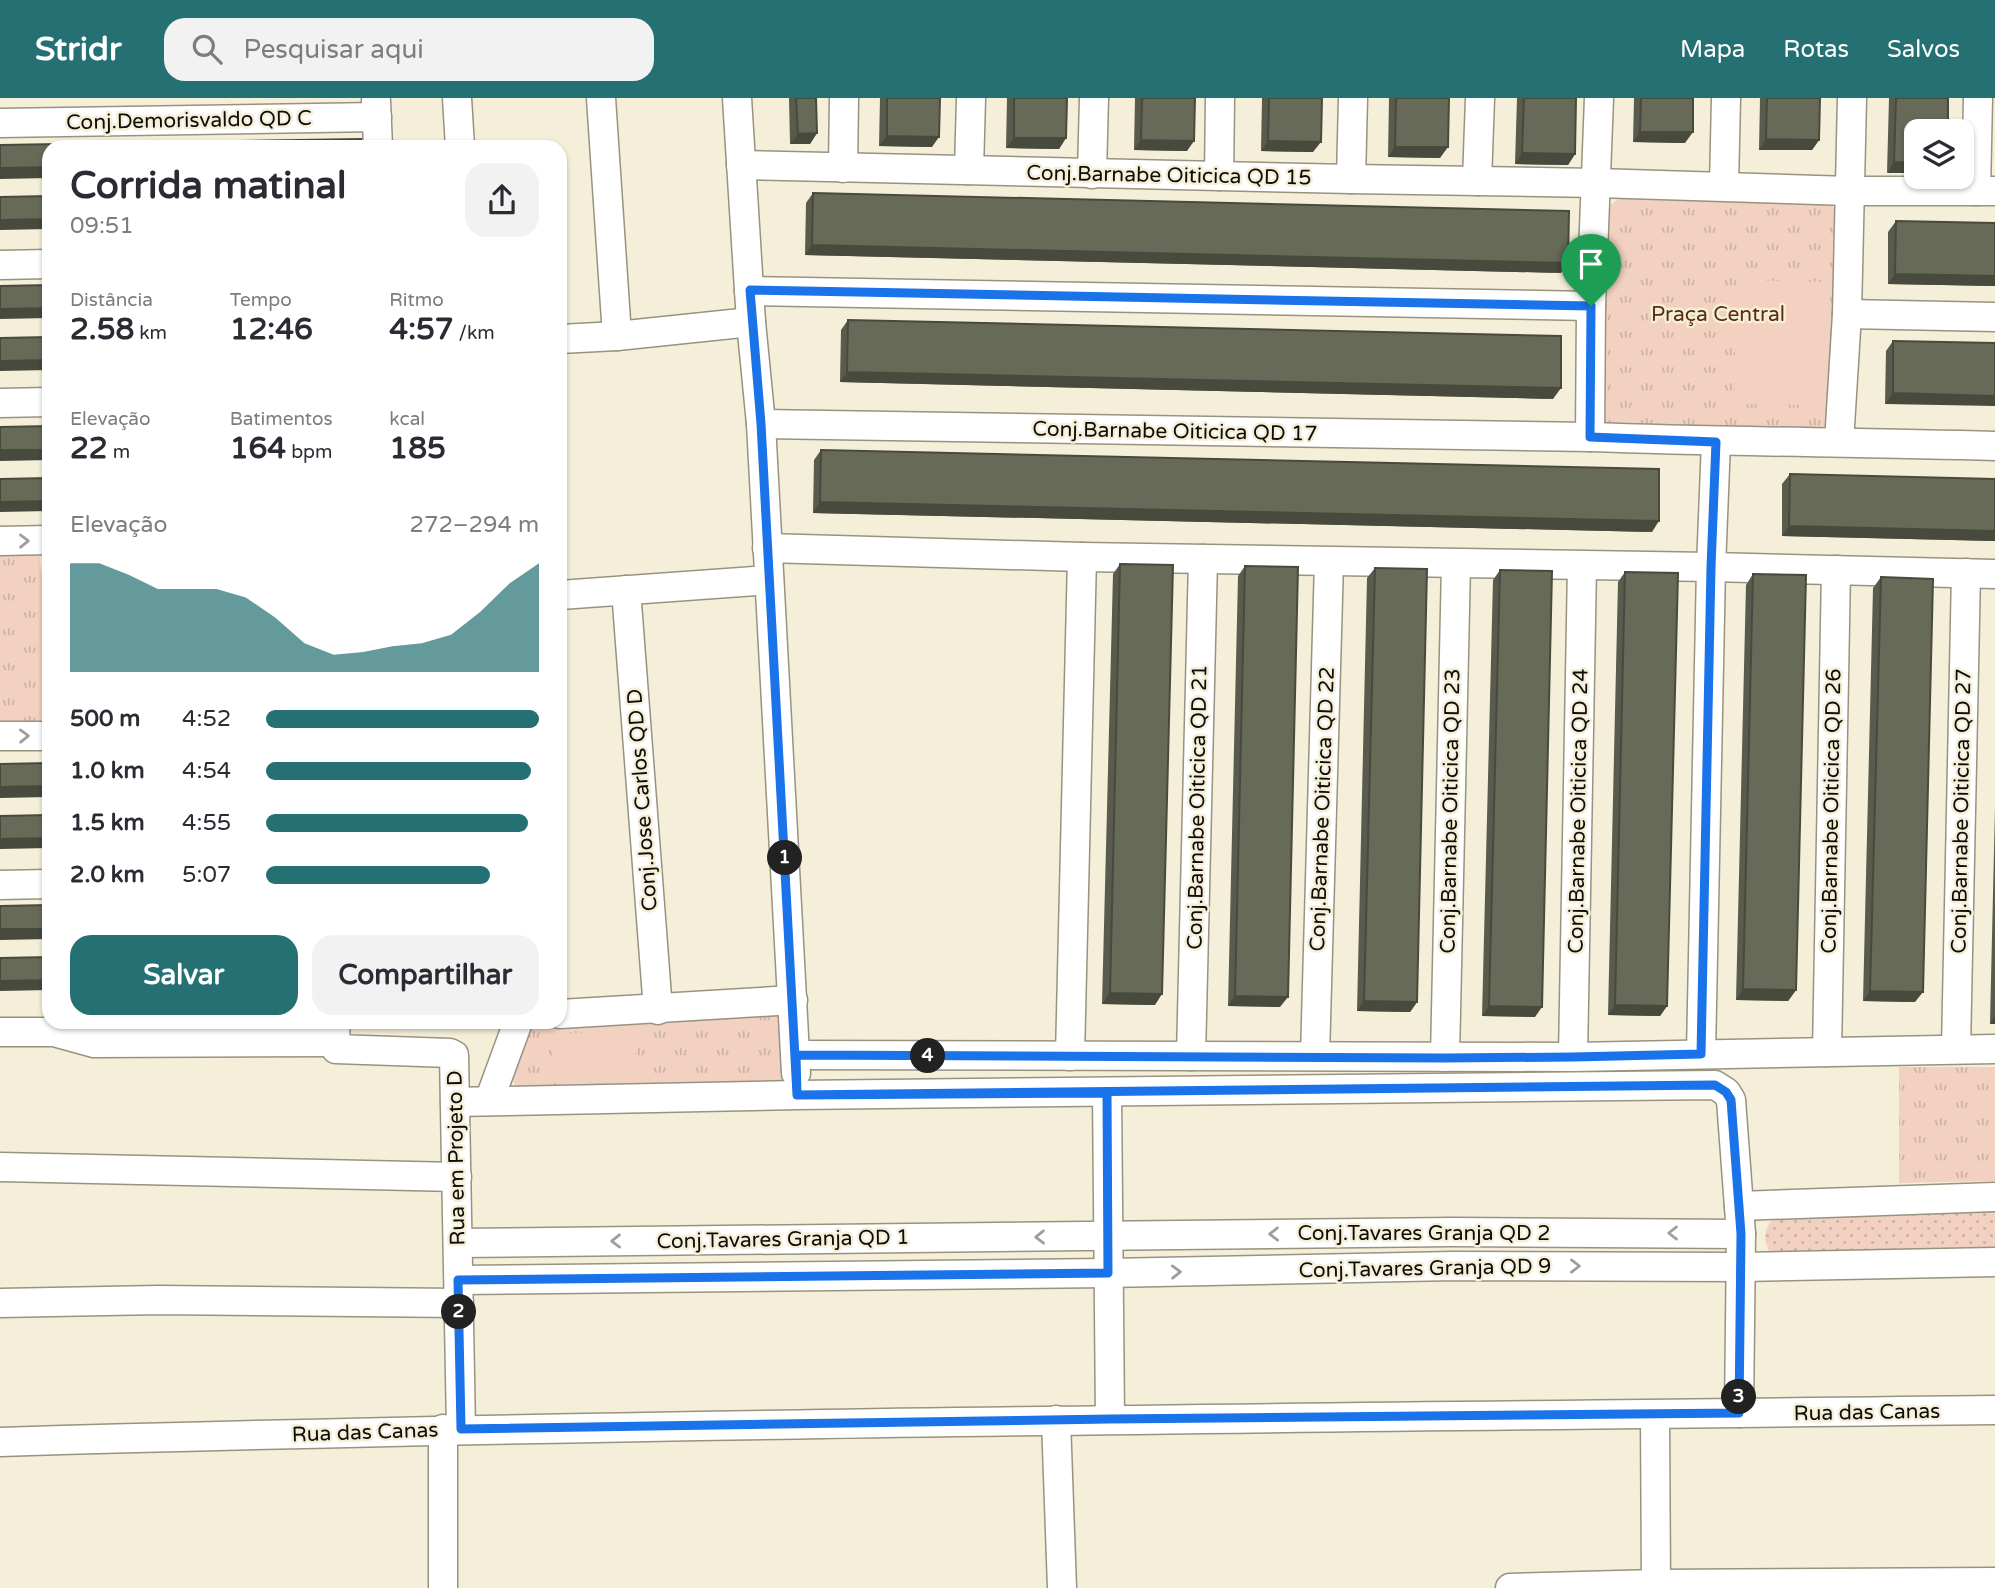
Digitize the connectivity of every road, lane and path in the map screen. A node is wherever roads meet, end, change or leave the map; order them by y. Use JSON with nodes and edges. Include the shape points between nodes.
{"nodes":[{"id":1,"x":457,"y":98,"type":"edge"},
{"id":2,"x":601,"y":98,"type":"edge"},
{"id":3,"x":737,"y":98,"type":"edge"},
{"id":4,"x":844,"y":98,"type":"edge"},
{"id":5,"x":971,"y":98,"type":"edge"},
{"id":6,"x":1094,"y":98,"type":"edge"},
{"id":7,"x":1220,"y":98,"type":"edge"},
{"id":8,"x":1353,"y":98,"type":"edge"},
{"id":9,"x":1480,"y":98,"type":"edge"},
{"id":10,"x":1599,"y":98,"type":"edge"},
{"id":11,"x":1726,"y":98,"type":"edge"},
{"id":12,"x":1852,"y":98,"type":"edge"},
{"id":13,"x":1978,"y":98,"type":"edge"},
{"id":14,"x":377,"y":108,"type":"edge"},
{"id":15,"x":0,"y":123,"type":"edge"},
{"id":16,"x":378,"y":140,"type":"edge"},
{"id":17,"x":460,"y":140,"type":"edge"},
{"id":18,"x":741,"y":165,"type":"junction"},
{"id":19,"x":843,"y":168,"type":"junction"},
{"id":20,"x":969,"y":170,"type":"junction"},
{"id":21,"x":1092,"y":174,"type":"junction"},
{"id":22,"x":1219,"y":176,"type":"junction"},
{"id":23,"x":1351,"y":180,"type":"junction"},
{"id":24,"x":1477,"y":181,"type":"junction"},
{"id":25,"x":1597,"y":183,"type":"junction"},
{"id":26,"x":1724,"y":186,"type":"junction"},
{"id":27,"x":1849,"y":191,"type":"junction"},
{"id":28,"x":1985,"y":191,"type":"edge"},
{"id":29,"x":42,"y":264,"type":"edge"},
{"id":30,"x":0,"y":265,"type":"edge"},
{"id":31,"x":750,"y":290,"type":"junction"},
{"id":32,"x":1591,"y":306,"type":"junction"},
{"id":33,"x":1847,"y":314,"type":"junction"},
{"id":34,"x":1995,"y":317,"type":"edge"},
{"id":35,"x":751,"y":322,"type":"junction"},
{"id":36,"x":617,"y":335,"type":"junction"},
{"id":37,"x":567,"y":339,"type":"edge"},
{"id":38,"x":42,"y":402,"type":"edge"},
{"id":39,"x":0,"y":403,"type":"edge"},
{"id":40,"x":761,"y":424,"type":"junction"},
{"id":41,"x":1590,"y":437,"type":"junction"},
{"id":42,"x":1716,"y":442,"type":"junction"},
{"id":43,"x":1839,"y":442,"type":"junction"},
{"id":44,"x":1995,"y":446,"type":"edge"},
{"id":45,"x":42,"y":540,"type":"edge"},
{"id":46,"x":0,"y":541,"type":"edge"},
{"id":47,"x":767,"y":548,"type":"junction"},
{"id":48,"x":1082,"y":557,"type":"junction"},
{"id":49,"x":1203,"y":559,"type":"junction"},
{"id":50,"x":1329,"y":562,"type":"junction"},
{"id":51,"x":1456,"y":564,"type":"junction"},
{"id":52,"x":1582,"y":566,"type":"junction"},
{"id":53,"x":1711,"y":567,"type":"junction"},
{"id":54,"x":1836,"y":570,"type":"junction"},
{"id":55,"x":1966,"y":573,"type":"junction"},
{"id":56,"x":1995,"y":574,"type":"edge"},
{"id":57,"x":769,"y":580,"type":"junction"},
{"id":58,"x":626,"y":590,"type":"junction"},
{"id":59,"x":567,"y":594,"type":"edge"},
{"id":60,"x":42,"y":736,"type":"edge"},
{"id":61,"x":0,"y":737,"type":"edge"},
{"id":62,"x":42,"y":884,"type":"edge"},
{"id":63,"x":0,"y":886,"type":"edge"},
{"id":64,"x":793,"y":1000,"type":"junction"},
{"id":65,"x":658,"y":1010,"type":"junction"},
{"id":66,"x":567,"y":1014,"type":"edge"},
{"id":67,"x":68,"y":1029,"type":"edge"},
{"id":68,"x":515,"y":1029,"type":"edge"},
{"id":69,"x":0,"y":1032,"type":"edge"},
{"id":70,"x":54,"y":1032,"type":"junction"},
{"id":71,"x":335,"y":1032,"type":"edge"},
{"id":72,"x":1956,"y":1049,"type":"junction"},
{"id":73,"x":1995,"y":1049,"type":"edge"},
{"id":74,"x":1827,"y":1052,"type":"junction"},
{"id":75,"x":1701,"y":1054,"type":"junction"},
{"id":76,"x":796,"y":1055,"type":"junction"},
{"id":77,"x":1070,"y":1056,"type":"junction"},
{"id":78,"x":1191,"y":1056,"type":"junction"},
{"id":79,"x":1315,"y":1056,"type":"junction"},
{"id":80,"x":1573,"y":1057,"type":"junction"},
{"id":81,"x":1445,"y":1058,"type":"junction"},
{"id":82,"x":1107,"y":1093,"type":"junction"},
{"id":83,"x":797,"y":1095,"type":"junction"},
{"id":84,"x":489,"y":1101,"type":"junction"},
{"id":85,"x":455,"y":1102,"type":"junction"},
{"id":86,"x":0,"y":1167,"type":"edge"},
{"id":87,"x":457,"y":1177,"type":"junction"},
{"id":88,"x":1995,"y":1197,"type":"edge"},
{"id":89,"x":1739,"y":1206,"type":"junction"},
{"id":90,"x":1452,"y":1232,"type":"junction"},
{"id":91,"x":1741,"y":1234,"type":"junction"},
{"id":92,"x":1108,"y":1236,"type":"junction"},
{"id":93,"x":458,"y":1242,"type":"junction"},
{"id":94,"x":1995,"y":1262,"type":"edge"},
{"id":95,"x":1453,"y":1266,"type":"junction"},
{"id":96,"x":1741,"y":1267,"type":"junction"},
{"id":97,"x":1108,"y":1273,"type":"junction"},
{"id":98,"x":459,"y":1292,"type":"junction"},
{"id":99,"x":0,"y":1303,"type":"edge"},
{"id":100,"x":1995,"y":1410,"type":"edge"},
{"id":101,"x":1739,"y":1413,"type":"junction"},
{"id":102,"x":1655,"y":1415,"type":"junction"},
{"id":103,"x":1110,"y":1419,"type":"junction"},
{"id":104,"x":1048,"y":1420,"type":"junction"},
{"id":105,"x":452,"y":1429,"type":"junction"},
{"id":106,"x":0,"y":1442,"type":"edge"},
{"id":107,"x":1995,"y":1582,"type":"edge"},
{"id":108,"x":1656,"y":1586,"type":"edge"},
{"id":109,"x":443,"y":1588,"type":"edge"},
{"id":110,"x":1043,"y":1588,"type":"edge"},
{"id":111,"x":1062,"y":1588,"type":"edge"},
{"id":112,"x":1510,"y":1588,"type":"edge"}],
"edges":[{"from":1,"to":17,"type":"street"},
{"from":2,"to":36,"type":"street"},
{"from":3,"to":18,"type":"street"},
{"from":4,"to":19,"type":"street"},
{"from":5,"to":20,"type":"street"},
{"from":6,"to":21,"type":"street"},
{"from":7,"to":22,"type":"street"},
{"from":8,"to":23,"type":"street"},
{"from":9,"to":24,"type":"street"},
{"from":10,"to":25,"type":"street"},
{"from":11,"to":26,"type":"street"},
{"from":12,"to":27,"type":"street"},
{"from":13,"to":28,"type":"street"},
{"from":14,"to":15,"type":"street","name":"Conj.Demorisvaldo QD C"},
{"from":14,"to":16,"type":"street"},
{"from":18,"to":19,"type":"street","name":"Conj.Barnabe Oiticica QD 15"},
{"from":18,"to":31,"type":"street"},
{"from":19,"to":20,"type":"street","name":"Conj.Barnabe Oiticica QD 15"},
{"from":20,"to":21,"type":"street","name":"Conj.Barnabe Oiticica QD 15"},
{"from":21,"to":22,"type":"street","name":"Conj.Barnabe Oiticica QD 15"},
{"from":22,"to":23,"type":"street","name":"Conj.Barnabe Oiticica QD 15"},
{"from":23,"to":24,"type":"street","name":"Conj.Barnabe Oiticica QD 15"},
{"from":24,"to":25,"type":"street","name":"Conj.Barnabe Oiticica QD 15"},
{"from":25,"to":26,"type":"street","name":"Conj.Barnabe Oiticica QD 15"},
{"from":25,"to":32,"type":"street"},
{"from":26,"to":27,"type":"street","name":"Conj.Barnabe Oiticica QD 15"},
{"from":27,"to":28,"type":"street","name":"Conj.Barnabe Oiticica QD 15"},
{"from":27,"to":33,"type":"street"},
{"from":29,"to":30,"type":"street"},
{"from":31,"to":32,"type":"street"},
{"from":31,"to":35,"type":"street"},
{"from":32,"to":41,"type":"street"},
{"from":33,"to":34,"type":"street"},
{"from":33,"to":43,"type":"street"},
{"from":35,"to":36,"type":"street"},
{"from":35,"to":40,"type":"street"},
{"from":36,"to":37,"type":"street"},
{"from":38,"to":39,"type":"street"},
{"from":40,"to":41,"type":"street","name":"Conj.Barnabe Oiticica QD 17"},
{"from":40,"to":47,"type":"street"},
{"from":41,"to":42,"type":"street","name":"Conj.Barnabe Oiticica QD 17"},
{"from":42,"to":43,"type":"street","name":"Conj.Barnabe Oiticica QD 17"},
{"from":42,"to":53,"type":"street"},
{"from":43,"to":44,"type":"street","name":"Conj.Barnabe Oiticica QD 17"},
{"from":46,"to":45,"type":"street","one_way":true},
{"from":47,"to":48,"type":"street"},
{"from":47,"to":57,"type":"street"},
{"from":48,"to":49,"type":"street"},
{"from":48,"to":77,"type":"street"},
{"from":49,"to":50,"type":"street"},
{"from":49,"to":78,"type":"street","name":"Conj.Barnabe Oiticica QD 21"},
{"from":50,"to":51,"type":"street"},
{"from":50,"to":79,"type":"street","name":"Conj.Barnabe Oiticica QD 22"},
{"from":51,"to":52,"type":"street"},
{"from":51,"to":81,"type":"street","name":"Conj.Barnabe Oiticica QD 23"},
{"from":52,"to":53,"type":"street"},
{"from":52,"to":80,"type":"street","name":"Conj.Barnabe Oiticica QD 24"},
{"from":53,"to":54,"type":"street"},
{"from":53,"to":75,"type":"street"},
{"from":54,"to":55,"type":"street"},
{"from":54,"to":74,"type":"street","name":"Conj.Barnabe Oiticica QD 26"},
{"from":55,"to":56,"type":"street"},
{"from":55,"to":72,"type":"street","name":"Conj.Barnabe Oiticica QD 27"},
{"from":57,"to":58,"type":"street"},
{"from":57,"to":64,"type":"street"},
{"from":58,"to":59,"type":"street"},
{"from":58,"to":65,"type":"street","name":"Conj.Jose Carlos QD D"},
{"from":61,"to":60,"type":"street","one_way":true},
{"from":62,"to":63,"type":"street"},
{"from":64,"to":65,"type":"street"},
{"from":64,"to":76,"type":"street"},
{"from":65,"to":66,"type":"street"},
{"from":67,"to":70,"type":"street"},
{"from":68,"to":84,"type":"street"},
{"from":69,"to":70,"type":"street"},
{"from":70,"to":71,"type":"street","via":[[94,1042]]},
{"from":71,"to":85,"type":"street","name":"Rua em Projeto D","via":[[336,1049],[450,1052],[454,1055]]},
{"from":72,"to":73,"type":"street"},
{"from":72,"to":74,"type":"street"},
{"from":74,"to":75,"type":"street"},
{"from":75,"to":80,"type":"street"},
{"from":76,"to":77,"type":"street"},
{"from":76,"to":83,"type":"street"},
{"from":77,"to":78,"type":"street"},
{"from":78,"to":79,"type":"street"},
{"from":79,"to":81,"type":"street"},
{"from":80,"to":81,"type":"street"},
{"from":82,"to":83,"type":"street"},
{"from":82,"to":89,"type":"street","via":[[1721,1087],[1731,1100]]},
{"from":82,"to":92,"type":"street"},
{"from":83,"to":84,"type":"street"},
{"from":84,"to":85,"type":"street"},
{"from":85,"to":87,"type":"street","name":"Rua em Projeto D"},
{"from":86,"to":87,"type":"street"},
{"from":87,"to":93,"type":"street","name":"Rua em Projeto D"},
{"from":88,"to":89,"type":"street"},
{"from":89,"to":91,"type":"street"},
{"from":91,"to":90,"type":"street","name":"Conj.Tavares Granja QD 2","one_way":true},
{"from":90,"to":92,"type":"street","name":"Conj.Tavares Granja QD 2","one_way":true},
{"from":90,"to":95,"type":"street"},
{"from":91,"to":96,"type":"street"},
{"from":92,"to":93,"type":"street","name":"Conj.Tavares Granja QD 1","one_way":true},
{"from":92,"to":97,"type":"street"},
{"from":93,"to":98,"type":"street","name":"Rua em Projeto D"},
{"from":94,"to":96,"type":"street","name":"Conj.Tavares Granja QD 9"},
{"from":95,"to":96,"type":"street","name":"Conj.Tavares Granja QD 9","one_way":true},
{"from":97,"to":95,"type":"street","name":"Conj.Tavares Granja QD 9","one_way":true},
{"from":96,"to":101,"type":"street"},
{"from":97,"to":98,"type":"street","name":"Conj.Tavares Granja QD 9"},
{"from":97,"to":103,"type":"street"},
{"from":98,"to":99,"type":"street","name":"Conj.Tavares Granja QD 9"},
{"from":98,"to":105,"type":"street","name":"Rua em Projeto D"},
{"from":100,"to":101,"type":"street","name":"Rua das Canas"},
{"from":101,"to":102,"type":"street","name":"Rua das Canas"},
{"from":102,"to":103,"type":"street","name":"Rua das Canas"},
{"from":102,"to":108,"type":"street"},
{"from":103,"to":104,"type":"street","name":"Rua das Canas"},
{"from":104,"to":105,"type":"street","name":"Rua das Canas"},
{"from":104,"to":110,"type":"street"},
{"from":104,"to":111,"type":"street"},
{"from":105,"to":106,"type":"street","name":"Rua das Canas"},
{"from":105,"to":109,"type":"street","name":"Rua em Projeto D"},
{"from":107,"to":108,"type":"street"},
{"from":108,"to":112,"type":"street"}]}
